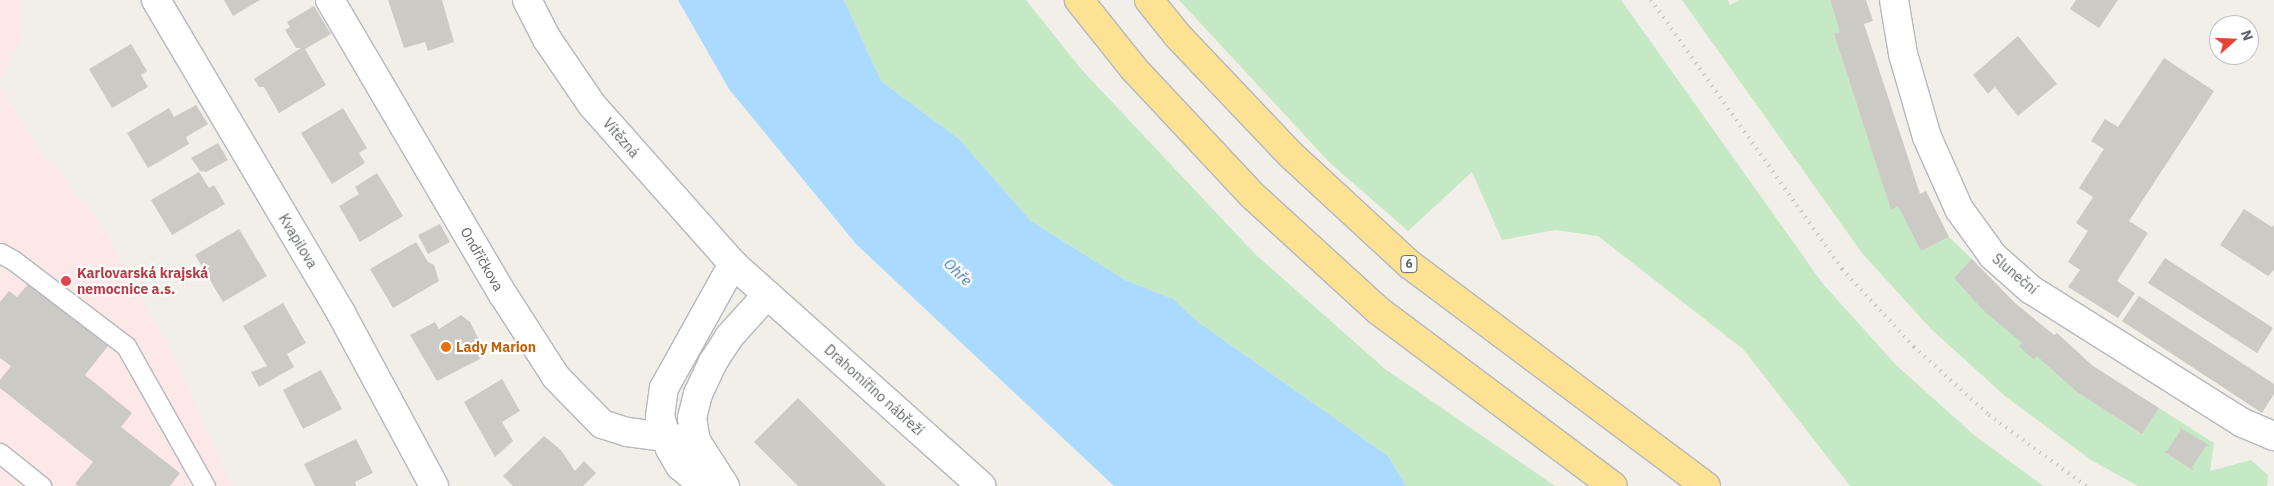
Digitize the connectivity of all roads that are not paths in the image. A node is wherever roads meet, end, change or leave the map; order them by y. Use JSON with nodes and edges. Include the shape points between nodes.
{"nodes":[{"id":1,"x":156,"y":0,"type":"edge"},
{"id":2,"x":330,"y":0,"type":"edge"},
{"id":3,"x":527,"y":0,"type":"edge"},
{"id":4,"x":1079,"y":0,"type":"edge"},
{"id":5,"x":1149,"y":0,"type":"edge"},
{"id":6,"x":1894,"y":0,"type":"edge"},
{"id":7,"x":0,"y":253,"type":"edge"},
{"id":8,"x":733,"y":264,"type":"junction"},
{"id":9,"x":767,"y":295,"type":"junction"},
{"id":10,"x":2274,"y":436,"type":"edge"},
{"id":11,"x":664,"y":439,"type":"junction"},
{"id":12,"x":696,"y":441,"type":"junction"},
{"id":13,"x":0,"y":453,"type":"edge"},
{"id":14,"x":41,"y":486,"type":"edge"},
{"id":15,"x":205,"y":486,"type":"edge"},
{"id":16,"x":434,"y":486,"type":"edge"},
{"id":17,"x":704,"y":486,"type":"edge"},
{"id":18,"x":724,"y":486,"type":"edge"},
{"id":19,"x":981,"y":486,"type":"edge"},
{"id":20,"x":1614,"y":486,"type":"edge"},
{"id":21,"x":1706,"y":486,"type":"edge"}],
"edges":[{"from":1,"to":16,"type":"street","name":"Kvapilova","via":[[341,313]]},
{"from":2,"to":11,"type":"street","name":"Ondříčkova","via":[[504,296],[556,377],[602,424]]},
{"from":3,"to":8,"type":"street","name":"Vítězná","via":[[547,39],[592,105]]},
{"from":4,"to":20,"type":"highway","via":[[1134,69],[1267,209],[1379,311]]},
{"from":5,"to":21,"type":"highway","number":"6","via":[[1177,35],[1291,155],[1409,264]]},
{"from":6,"to":10,"type":"street","name":"Sluneční","via":[[1903,54],[1930,144],[1959,209],[1993,256],[2038,294],[2243,423]]},
{"from":7,"to":15,"type":"lane","via":[[126,346]]},
{"from":8,"to":9,"type":"street","name":"Vítězná"},
{"from":8,"to":11,"type":"street","via":[[664,388],[660,416]]},
{"from":9,"to":12,"type":"street","via":[[729,337],[706,378],[692,418]]},
{"from":9,"to":19,"type":"street","name":"Drahomířino nábřeží"},
{"from":11,"to":12,"type":"street","name":"Ondříčkova"},
{"from":11,"to":17,"type":"street","via":[[680,466]]},
{"from":12,"to":18,"type":"street"},
{"from":13,"to":14,"type":"lane"}]}
